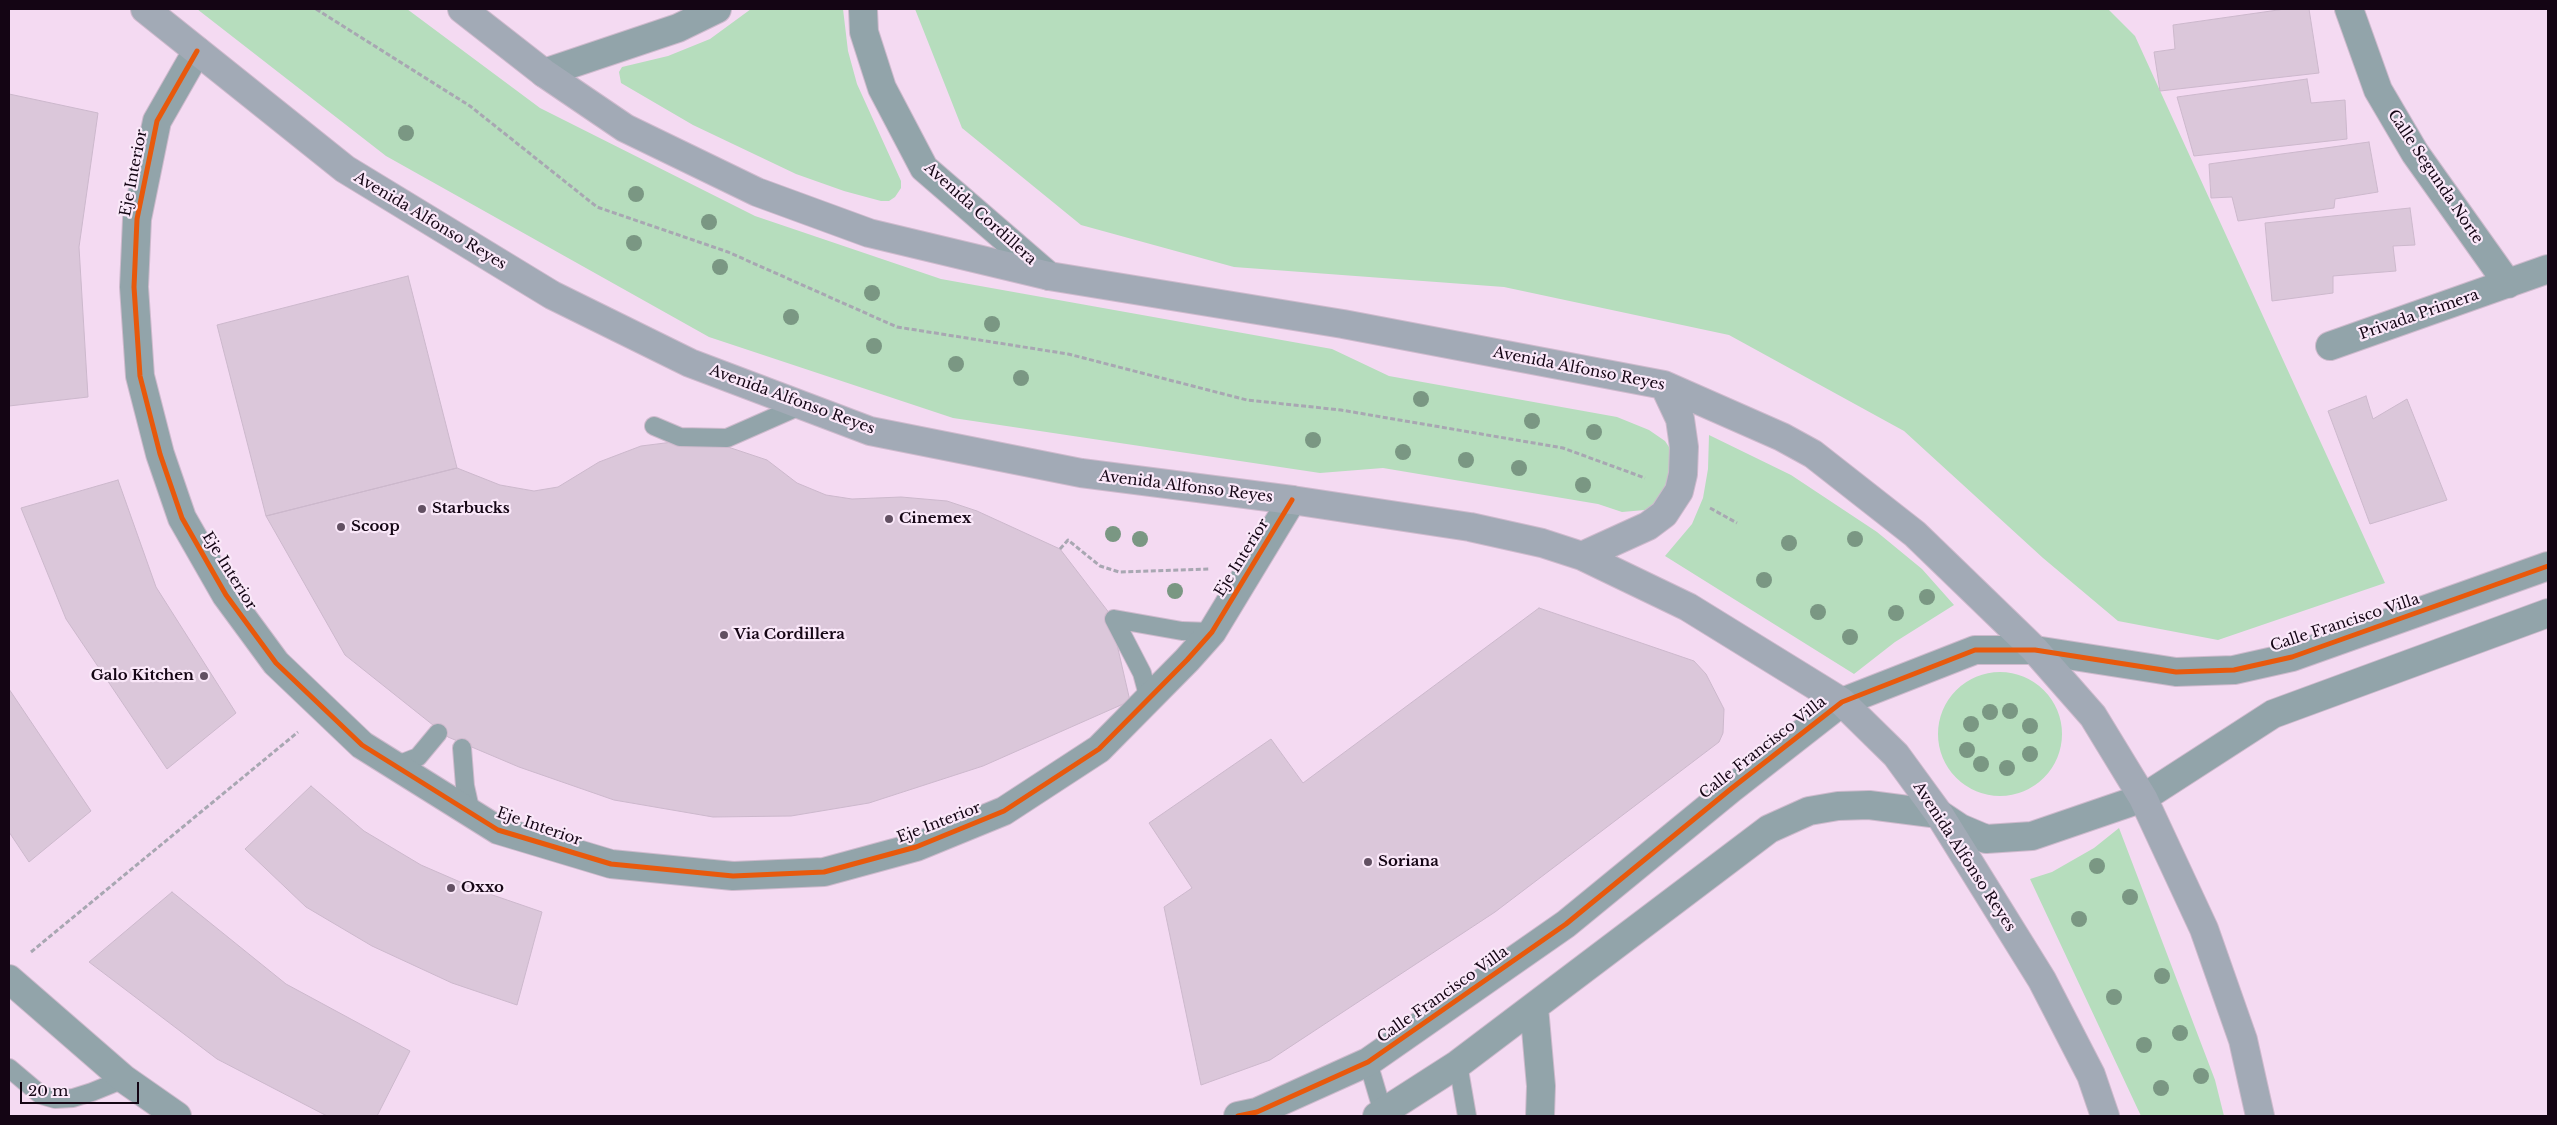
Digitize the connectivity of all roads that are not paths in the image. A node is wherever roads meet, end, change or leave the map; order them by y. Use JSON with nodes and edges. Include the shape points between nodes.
{"nodes":[{"id":1,"x":145,"y":9,"type":"edge"},
{"id":2,"x":462,"y":9,"type":"edge"},
{"id":3,"x":717,"y":9,"type":"edge"},
{"id":4,"x":863,"y":9,"type":"edge"},
{"id":5,"x":2349,"y":9,"type":"edge"},
{"id":6,"x":197,"y":51,"type":"junction"},
{"id":7,"x":544,"y":73,"type":"junction"},
{"id":8,"x":2548,"y":270,"type":"edge"},
{"id":9,"x":1049,"y":276,"type":"junction"},
{"id":10,"x":2508,"y":284,"type":"junction"},
{"id":11,"x":2330,"y":346,"type":"dead end"},
{"id":12,"x":1664,"y":385,"type":"junction"},
{"id":13,"x":802,"y":405,"type":"junction"},
{"id":14,"x":654,"y":426,"type":"dead end"},
{"id":15,"x":1292,"y":500,"type":"junction"},
{"id":16,"x":1582,"y":556,"type":"junction"},
{"id":17,"x":2548,"y":566,"type":"edge"},
{"id":18,"x":2548,"y":613,"type":"edge"},
{"id":19,"x":1212,"y":632,"type":"junction"},
{"id":20,"x":2035,"y":650,"type":"junction"},
{"id":21,"x":1150,"y":699,"type":"junction"},
{"id":22,"x":1842,"y":702,"type":"junction"},
{"id":23,"x":438,"y":733,"type":"dead end"},
{"id":24,"x":462,"y":748,"type":"dead end"},
{"id":25,"x":395,"y":766,"type":"junction"},
{"id":26,"x":2143,"y":798,"type":"junction"},
{"id":27,"x":471,"y":813,"type":"junction"},
{"id":28,"x":1939,"y":814,"type":"junction"},
{"id":29,"x":16,"y":968,"type":"edge"},
{"id":30,"x":1534,"y":1007,"type":"junction"},
{"id":31,"x":1368,"y":1062,"type":"junction"},
{"id":32,"x":1458,"y":1064,"type":"junction"},
{"id":33,"x":9,"y":1068,"type":"edge"},
{"id":34,"x":124,"y":1079,"type":"junction"},
{"id":35,"x":1251,"y":1115,"type":"edge"},
{"id":36,"x":1381,"y":1115,"type":"edge"},
{"id":37,"x":177,"y":1116,"type":"edge"},
{"id":38,"x":1467,"y":1116,"type":"edge"},
{"id":39,"x":1540,"y":1116,"type":"edge"},
{"id":40,"x":2105,"y":1116,"type":"edge"},
{"id":41,"x":2260,"y":1116,"type":"edge"}],
"edges":[{"from":1,"to":6,"type":"main road","name":"Avenida Alfonso Reyes"},
{"from":2,"to":7,"type":"main road","name":"Avenida Alfonso Reyes"},
{"from":3,"to":7,"type":"street","via":[[678,28]]},
{"from":4,"to":9,"type":"street","name":"Avenida Cordillera","via":[[864,32],[882,88],[924,168]]},
{"from":5,"to":10,"type":"street","name":"Calle Segunda Norte","via":[[2378,90],[2415,153]]},
{"from":6,"to":13,"type":"main road","name":"Avenida Alfonso Reyes","via":[[345,169],[552,296],[690,363]]},
{"from":6,"to":25,"type":"street","name":"Eje Interior","via":[[157,121],[137,219],[134,287],[140,376],[160,454],[187,526],[226,595],[276,663],[362,745]]},
{"from":7,"to":9,"type":"main road","name":"Avenida Alfonso Reyes","via":[[625,128],[756,192],[869,233]]},
{"from":8,"to":10,"type":"street","name":"Privada Primera"},
{"from":9,"to":12,"type":"main road","name":"Avenida Alfonso Reyes","via":[[1343,324]]},
{"from":10,"to":11,"type":"street","name":"Privada Primera"},
{"from":12,"to":16,"type":"main road","via":[[1680,419],[1684,447],[1679,491],[1664,514],[1648,526]]},
{"from":12,"to":20,"type":"main road","name":"Avenida Alfonso Reyes","via":[[1814,454],[1915,534]]},
{"from":13,"to":14,"type":"lane","via":[[727,438],[680,437]]},
{"from":13,"to":15,"type":"main road","name":"Avenida Alfonso Reyes","via":[[870,431],[1071,471]]},
{"from":15,"to":16,"type":"main road","name":"Avenida Alfonso Reyes","via":[[1470,527],[1542,543]]},
{"from":15,"to":19,"type":"street","name":"Eje Interior"},
{"from":16,"to":22,"type":"main road","name":"Avenida Alfonso Reyes","via":[[1688,607]]},
{"from":17,"to":20,"type":"street","name":"Calle Francisco Villa","via":[[2292,657],[2234,670],[2176,672]]},
{"from":18,"to":26,"type":"street","via":[[2273,714]]},
{"from":19,"to":21,"type":"street","name":"Eje Interior"},
{"from":19,"to":21,"type":"lane","via":[[1114,619],[1142,673]]},
{"from":20,"to":22,"type":"street","name":"Calle Francisco Villa","via":[[1976,650]]},
{"from":20,"to":26,"type":"main road","name":"Avenida Alfonso Reyes","via":[[2093,716]]},
{"from":21,"to":27,"type":"street","name":"Eje Interior","via":[[1099,748],[1004,811],[916,847],[824,872],[733,876],[611,864],[498,830]]},
{"from":22,"to":28,"type":"main road","name":"Avenida Alfonso Reyes","via":[[1896,754]]},
{"from":22,"to":31,"type":"street","name":"Calle Francisco Villa","via":[[1566,924]]},
{"from":23,"to":25,"type":"lane","via":[[418,757]]},
{"from":24,"to":27,"type":"lane"},
{"from":25,"to":27,"type":"street","name":"Eje Interior"},
{"from":26,"to":28,"type":"street","via":[[2016,839],[1986,839]]},
{"from":26,"to":41,"type":"main road","name":"Avenida Alfonso Reyes","via":[[2204,929],[2243,1040]]},
{"from":28,"to":30,"type":"street","via":[[1869,805],[1838,806],[1809,811],[1769,829]]},
{"from":28,"to":40,"type":"main road","name":"Avenida Alfonso Reyes","via":[[2042,980],[2091,1075]]},
{"from":29,"to":34,"type":"street"},
{"from":30,"to":32,"type":"street"},
{"from":30,"to":39,"type":"street","via":[[1541,1086]]},
{"from":31,"to":35,"type":"street","name":"Calle Francisco Villa"},
{"from":31,"to":36,"type":"lane"},
{"from":32,"to":36,"type":"street"},
{"from":32,"to":38,"type":"lane"},
{"from":33,"to":34,"type":"lane","via":[[41,1095],[55,1099],[73,1098]]},
{"from":34,"to":37,"type":"street"}]}
